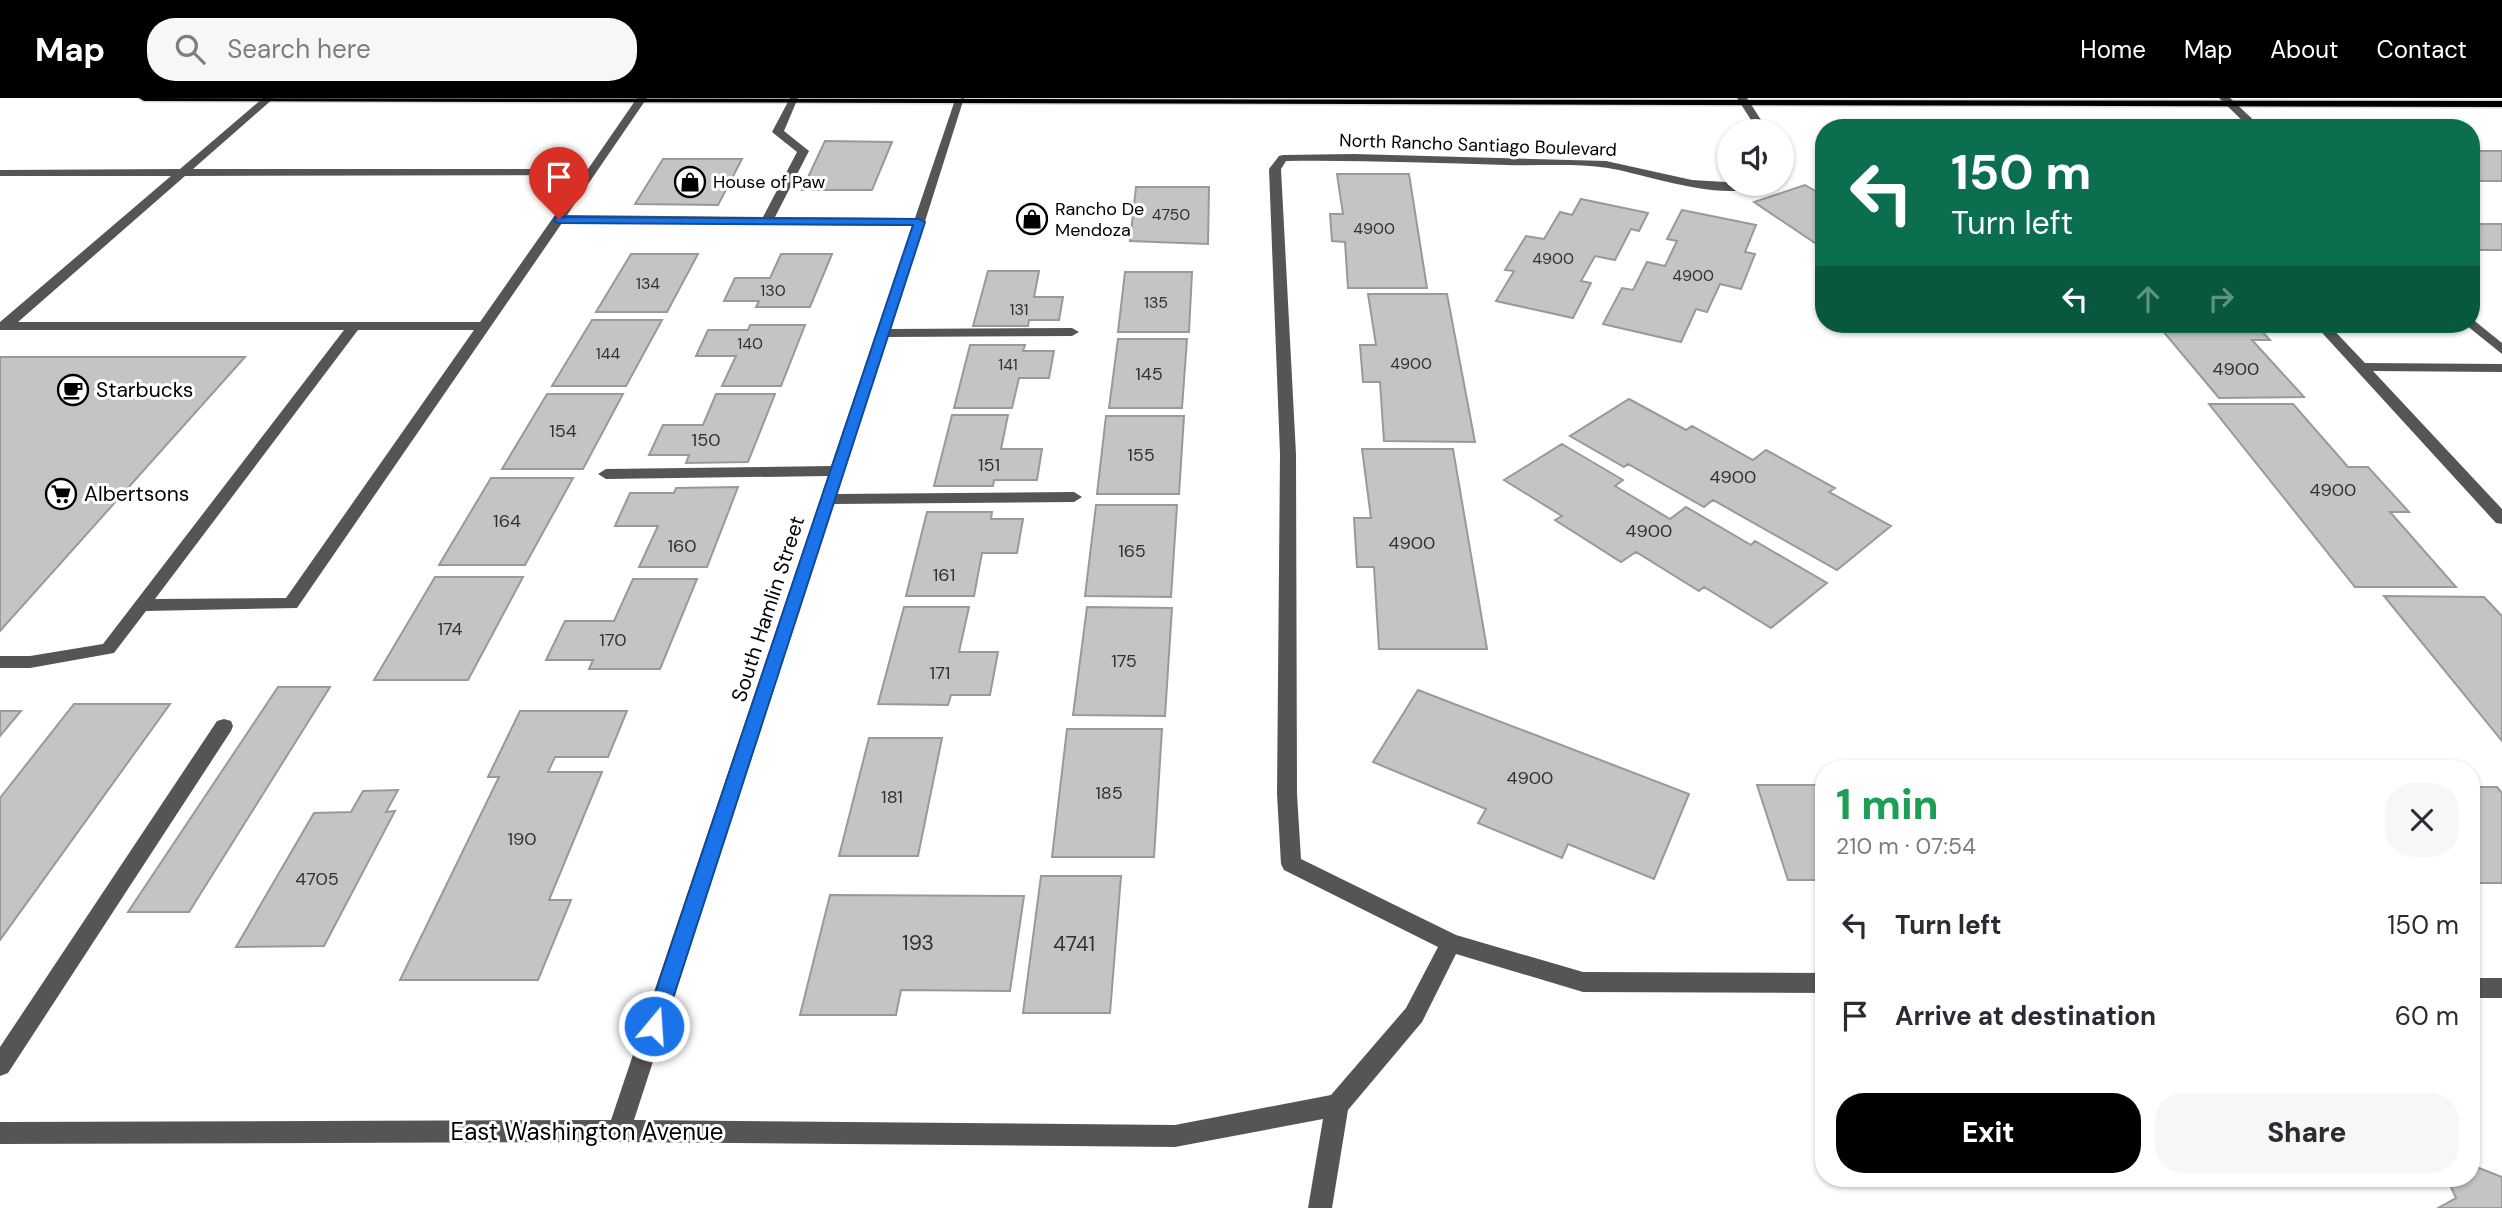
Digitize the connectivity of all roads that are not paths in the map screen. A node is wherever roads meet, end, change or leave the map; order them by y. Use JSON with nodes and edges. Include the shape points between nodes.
{"nodes":[{"id":1,"x":144,"y":98,"type":"edge"},
{"id":2,"x":269,"y":98,"type":"edge"},
{"id":3,"x":353,"y":98,"type":"edge"},
{"id":4,"x":642,"y":99,"type":"edge"},
{"id":5,"x":703,"y":99,"type":"edge"},
{"id":6,"x":817,"y":99,"type":"edge"},
{"id":7,"x":1320,"y":99,"type":"edge"},
{"id":8,"x":794,"y":100,"type":"edge"},
{"id":9,"x":960,"y":100,"type":"junction"},
{"id":10,"x":1743,"y":100,"type":"edge"},
{"id":11,"x":2227,"y":100,"type":"edge"},
{"id":12,"x":2384,"y":101,"type":"edge"},
{"id":13,"x":2502,"y":104,"type":"edge"},
{"id":14,"x":1755,"y":119,"type":"edge"},
{"id":15,"x":2247,"y":119,"type":"edge"},
{"id":16,"x":183,"y":172,"type":"junction"},
{"id":17,"x":592,"y":172,"type":"junction"},
{"id":18,"x":0,"y":173,"type":"edge"},
{"id":19,"x":1717,"y":187,"type":"edge"},
{"id":20,"x":559,"y":219,"type":"junction"},
{"id":21,"x":766,"y":221,"type":"junction"},
{"id":22,"x":919,"y":222,"type":"junction"},
{"id":23,"x":3,"y":326,"type":"edge"},
{"id":24,"x":354,"y":326,"type":"junction"},
{"id":25,"x":485,"y":326,"type":"junction"},
{"id":26,"x":2480,"y":330,"type":"edge"},
{"id":27,"x":1072,"y":332,"type":"dead end"},
{"id":28,"x":883,"y":333,"type":"junction"},
{"id":29,"x":2329,"y":333,"type":"edge"},
{"id":30,"x":2502,"y":350,"type":"edge"},
{"id":31,"x":2361,"y":367,"type":"junction"},
{"id":32,"x":2502,"y":368,"type":"edge"},
{"id":33,"x":837,"y":471,"type":"junction"},
{"id":34,"x":606,"y":474,"type":"dead end"},
{"id":35,"x":1074,"y":497,"type":"dead end"},
{"id":36,"x":829,"y":499,"type":"junction"},
{"id":37,"x":2502,"y":519,"type":"edge"},
{"id":38,"x":142,"y":605,"type":"junction"},
{"id":39,"x":0,"y":662,"type":"edge"},
{"id":40,"x":224,"y":726,"type":"dead end"},
{"id":41,"x":1451,"y":943,"type":"junction"},
{"id":42,"x":1815,"y":984,"type":"edge"},
{"id":43,"x":2480,"y":988,"type":"edge"},
{"id":44,"x":2502,"y":988,"type":"edge"},
{"id":45,"x":0,"y":1066,"type":"edge"},
{"id":46,"x":1337,"y":1105,"type":"junction"},
{"id":47,"x":619,"y":1131,"type":"junction"},
{"id":48,"x":0,"y":1133,"type":"edge"},
{"id":49,"x":1320,"y":1208,"type":"edge"}],
"edges":[{"from":1,"to":2,"type":"main road"},
{"from":2,"to":3,"type":"main road"},
{"from":2,"to":16,"type":"street"},
{"from":3,"to":4,"type":"main road"},
{"from":4,"to":5,"type":"main road"},
{"from":4,"to":17,"type":"street"},
{"from":5,"to":8,"type":"main road"},
{"from":6,"to":8,"type":"main road"},
{"from":6,"to":9,"type":"main road"},
{"from":7,"to":9,"type":"main road"},
{"from":7,"to":10,"type":"main road"},
{"from":8,"to":21,"type":"street","via":[[778,132],[803,150]]},
{"from":9,"to":22,"type":"street","name":"South Hamlin Street"},
{"from":10,"to":11,"type":"main road"},
{"from":10,"to":14,"type":"street"},
{"from":11,"to":12,"type":"main road"},
{"from":11,"to":15,"type":"street"},
{"from":12,"to":13,"type":"main road"},
{"from":16,"to":17,"type":"street"},
{"from":16,"to":18,"type":"street"},
{"from":16,"to":23,"type":"street"},
{"from":17,"to":20,"type":"street"},
{"from":19,"to":41,"type":"street","name":"North Rancho Santiago Boulevard","via":[[1606,164],[1283,158],[1275,169],[1288,454],[1287,794],[1292,864]]},
{"from":20,"to":21,"type":"street"},
{"from":20,"to":25,"type":"street"},
{"from":21,"to":22,"type":"street"},
{"from":22,"to":28,"type":"street","name":"South Hamlin Street"},
{"from":23,"to":24,"type":"street"},
{"from":24,"to":25,"type":"street"},
{"from":24,"to":38,"type":"street"},
{"from":25,"to":38,"type":"street","via":[[291,604]]},
{"from":26,"to":30,"type":"street"},
{"from":27,"to":28,"type":"street"},
{"from":28,"to":33,"type":"street","name":"South Hamlin Street"},
{"from":29,"to":31,"type":"street"},
{"from":31,"to":32,"type":"street"},
{"from":31,"to":37,"type":"street"},
{"from":33,"to":34,"type":"street"},
{"from":33,"to":36,"type":"street","name":"South Hamlin Street"},
{"from":35,"to":36,"type":"street"},
{"from":36,"to":47,"type":"street","name":"South Hamlin Street"},
{"from":38,"to":39,"type":"street","via":[[108,649],[30,662]]},
{"from":40,"to":45,"type":"street"},
{"from":41,"to":42,"type":"street","via":[[1583,982]]},
{"from":41,"to":46,"type":"street","via":[[1414,1015]]},
{"from":43,"to":44,"type":"street"},
{"from":46,"to":47,"type":"street","name":"East Washington Avenue","via":[[1175,1136]]},
{"from":46,"to":49,"type":"street"},
{"from":47,"to":48,"type":"street","name":"East Washington Avenue"}]}
